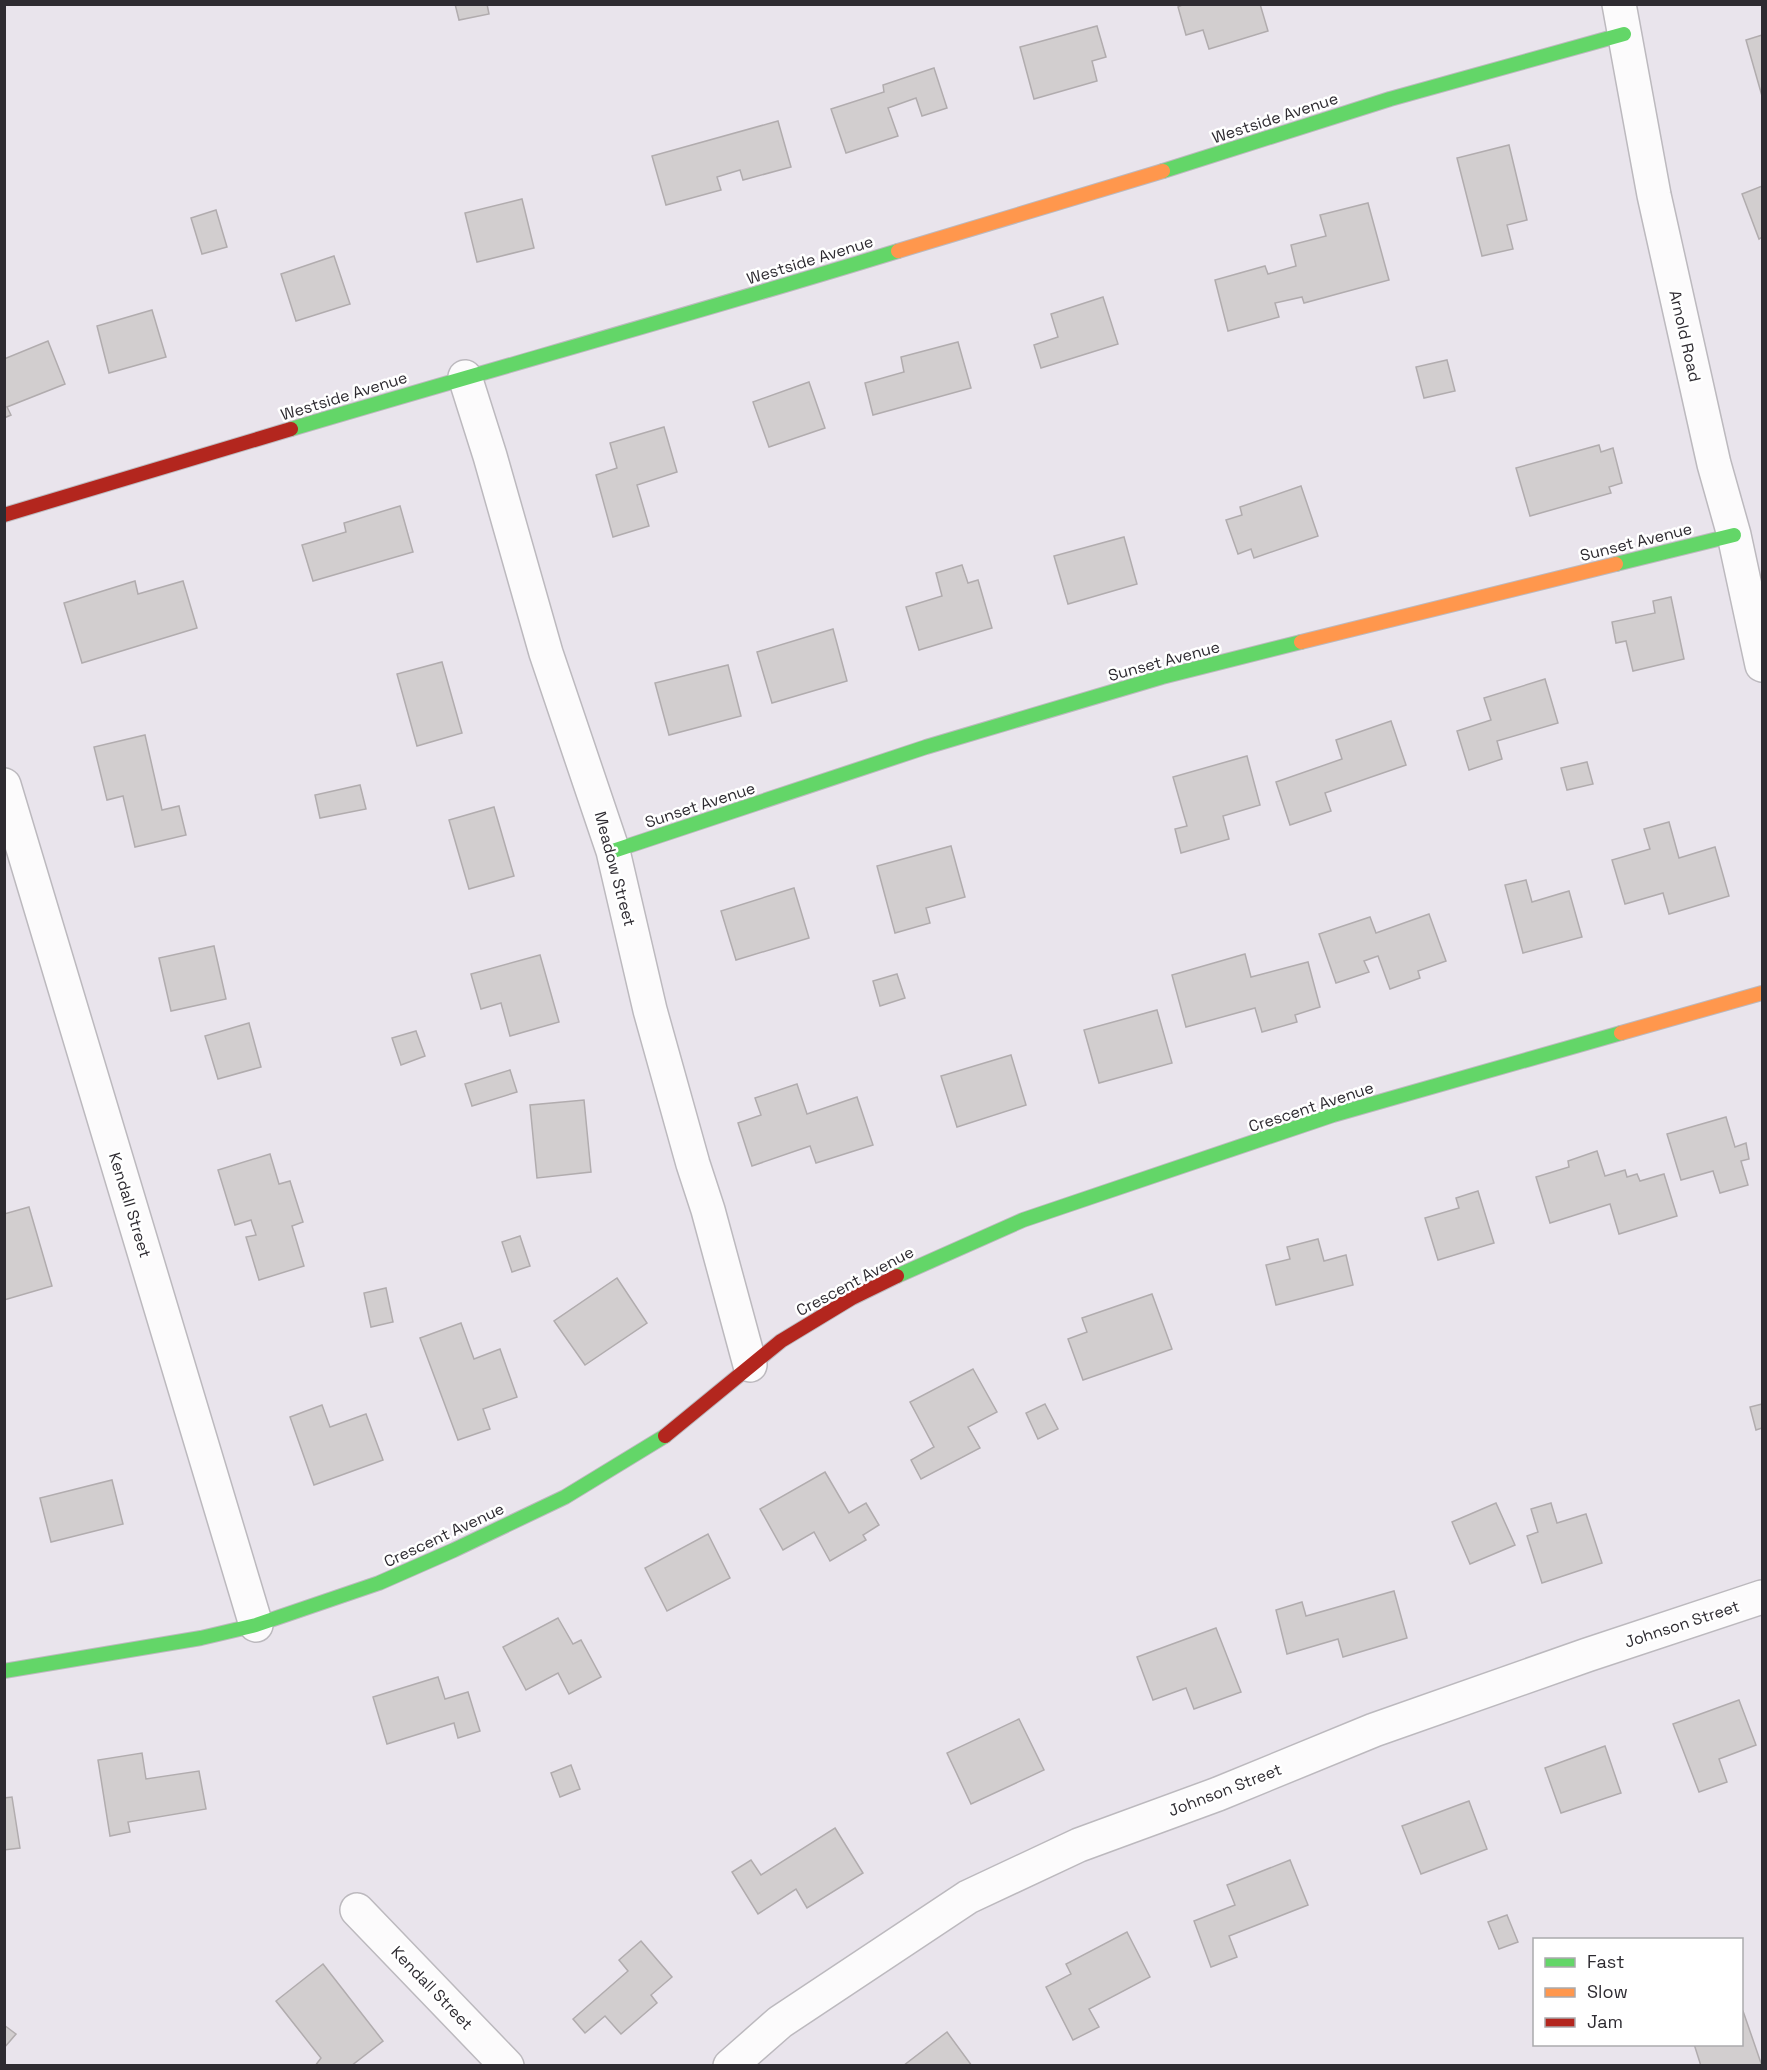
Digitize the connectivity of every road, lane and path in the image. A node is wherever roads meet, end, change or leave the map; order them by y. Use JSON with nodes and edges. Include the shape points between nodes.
{"nodes":[{"id":1,"x":1621,"y":19,"type":"edge"},
{"id":2,"x":465,"y":377,"type":"junction"},
{"id":3,"x":4,"y":515,"type":"edge"},
{"id":4,"x":1734,"y":535,"type":"junction"},
{"id":5,"x":1762,"y":665,"type":"edge"},
{"id":6,"x":4,"y":785,"type":"edge"},
{"id":7,"x":613,"y":851,"type":"junction"},
{"id":8,"x":1762,"y":993,"type":"edge"},
{"id":9,"x":750,"y":1365,"type":"junction"},
{"id":10,"x":1762,"y":1597,"type":"edge"},
{"id":11,"x":256,"y":1625,"type":"junction"},
{"id":12,"x":4,"y":1671,"type":"edge"},
{"id":13,"x":357,"y":1910,"type":"dead end"},
{"id":14,"x":507,"y":2066,"type":"edge"},
{"id":15,"x":730,"y":2066,"type":"edge"}],
"edges":[{"from":1,"to":2,"type":"street","name":"Westside Avenue","via":[[1390,99],[1153,174],[608,338]]},
{"from":1,"to":4,"type":"street","name":"Arnold Road","via":[[1656,206],[1714,464]]},
{"from":2,"to":3,"type":"street","name":"Westside Avenue"},
{"from":2,"to":7,"type":"street","name":"Meadow Street","via":[[546,653]]},
{"from":4,"to":5,"type":"street","name":"Arnold Road"},
{"from":4,"to":7,"type":"street","name":"Sunset Avenue","via":[[1162,677],[926,747]]},
{"from":6,"to":11,"type":"street","name":"Kendall Street"},
{"from":7,"to":9,"type":"street","name":"Meadow Street","via":[[650,1010]]},
{"from":8,"to":9,"type":"street","name":"Crescent Avenue","via":[[1333,1115],[1023,1220],[852,1298],[781,1341]]},
{"from":9,"to":11,"type":"street","name":"Crescent Avenue","via":[[657,1442],[564,1497],[379,1583]]},
{"from":10,"to":15,"type":"street","name":"Johnson Street","via":[[1374,1730],[1079,1845],[968,1897],[780,2022]]},
{"from":11,"to":12,"type":"street","name":"Crescent Avenue"},
{"from":13,"to":14,"type":"street","name":"Kendall Street"}]}
